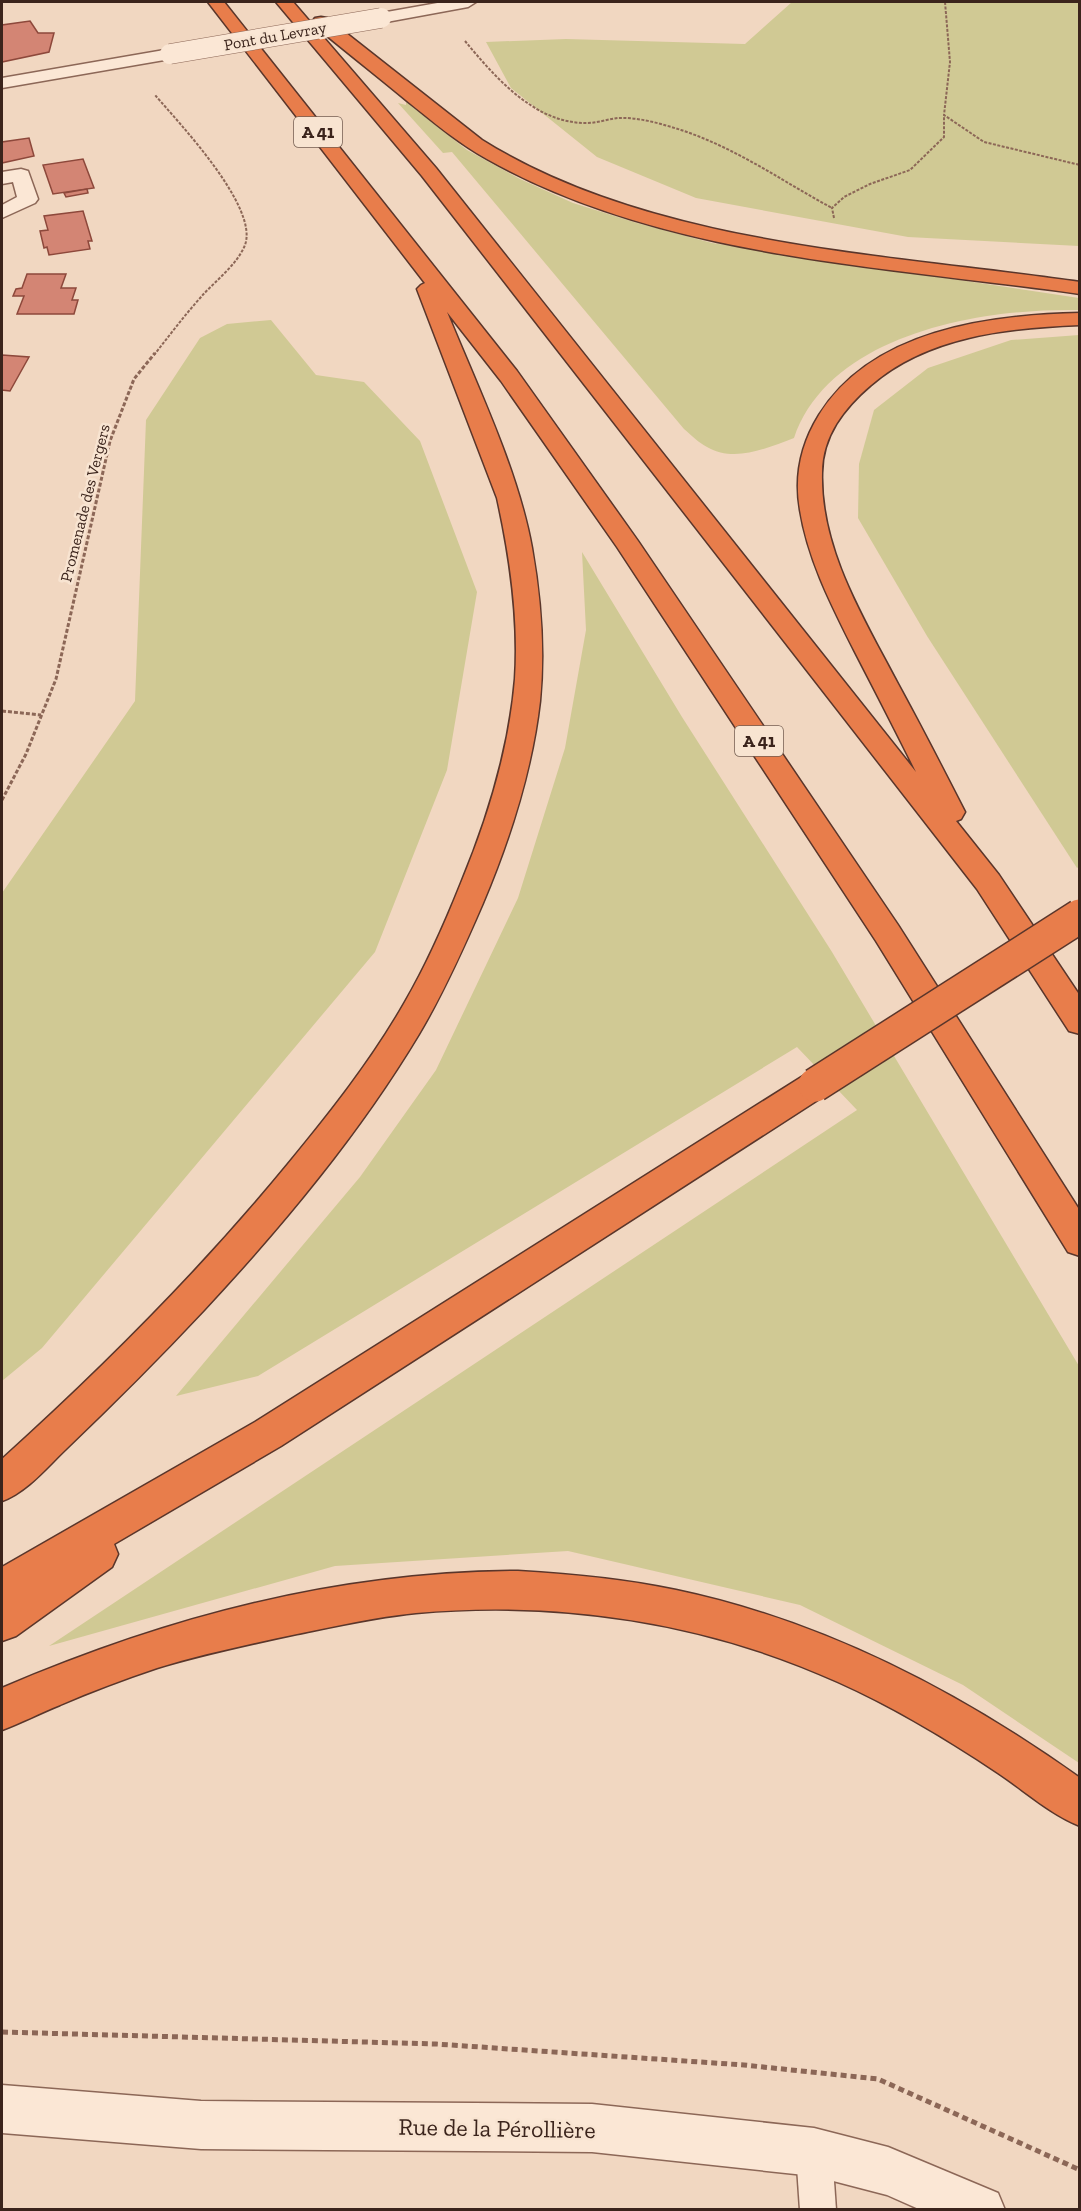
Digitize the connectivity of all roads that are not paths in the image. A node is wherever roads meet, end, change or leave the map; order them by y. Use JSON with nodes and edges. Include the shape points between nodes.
{"nodes":[{"id":1,"x":216,"y":2,"type":"edge"},
{"id":2,"x":284,"y":2,"type":"edge"},
{"id":3,"x":296,"y":2,"type":"edge"},
{"id":4,"x":468,"y":2,"type":"edge"},
{"id":5,"x":2,"y":83,"type":"edge"},
{"id":6,"x":2,"y":177,"type":"edge"},
{"id":7,"x":2,"y":212,"type":"edge"},
{"id":8,"x":416,"y":257,"type":"junction"},
{"id":9,"x":1080,"y":288,"type":"edge"},
{"id":10,"x":1080,"y":319,"type":"edge"},
{"id":11,"x":988,"y":882,"type":"junction"},
{"id":12,"x":1080,"y":916,"type":"edge"},
{"id":13,"x":1080,"y":1022,"type":"edge"},
{"id":14,"x":1080,"y":1242,"type":"edge"},
{"id":15,"x":268,"y":1434,"type":"junction"},
{"id":16,"x":2,"y":1483,"type":"edge"},
{"id":17,"x":2,"y":1588,"type":"edge"},
{"id":18,"x":2,"y":1622,"type":"edge"},
{"id":19,"x":2,"y":1709,"type":"edge"},
{"id":20,"x":1080,"y":1805,"type":"edge"},
{"id":21,"x":2,"y":2109,"type":"edge"},
{"id":22,"x":814,"y":2152,"type":"junction"},
{"id":23,"x":818,"y":2210,"type":"edge"},
{"id":24,"x":981,"y":2210,"type":"edge"}],
"edges":[{"from":1,"to":8,"type":"highway","number":"A 41"},
{"from":2,"to":11,"type":"highway","via":[[429,172]]},
{"from":3,"to":9,"type":"highway","via":[[446,124],[496,156],[605,206],[728,237]]},
{"from":4,"to":5,"type":"street","name":"Pont du Levray","bridge":true},
{"from":6,"to":7,"type":"street","via":[[21,175],[28,199]]},
{"from":8,"to":14,"type":"highway","number":"A 41","via":[[509,376],[636,556],[887,933]]},
{"from":8,"to":16,"type":"highway","via":[[502,476],[516,527],[528,638],[526,699],[510,787],[491,847],[418,1006],[338,1125],[219,1270],[108,1385]]},
{"from":10,"to":11,"type":"highway","via":[[973,330],[901,355],[863,378],[836,405],[819,430],[811,456],[808,489],[813,526],[832,579]]},
{"from":11,"to":13,"type":"highway"},
{"from":12,"to":15,"type":"highway","bridge":true},
{"from":15,"to":17,"type":"highway"},
{"from":15,"to":18,"type":"highway"},
{"from":19,"to":20,"type":"highway","via":[[120,1660],[210,1634],[350,1604],[416,1594],[482,1591],[612,1598],[752,1629],[820,1653],[951,1718]]},
{"from":21,"to":22,"type":"street","name":"Rue de la Pérollière","via":[[201,2125],[592,2128]]},
{"from":22,"to":23,"type":"lane"},
{"from":22,"to":24,"type":"street","name":"Rue de la Pérollière","via":[[888,2171]]}]}
